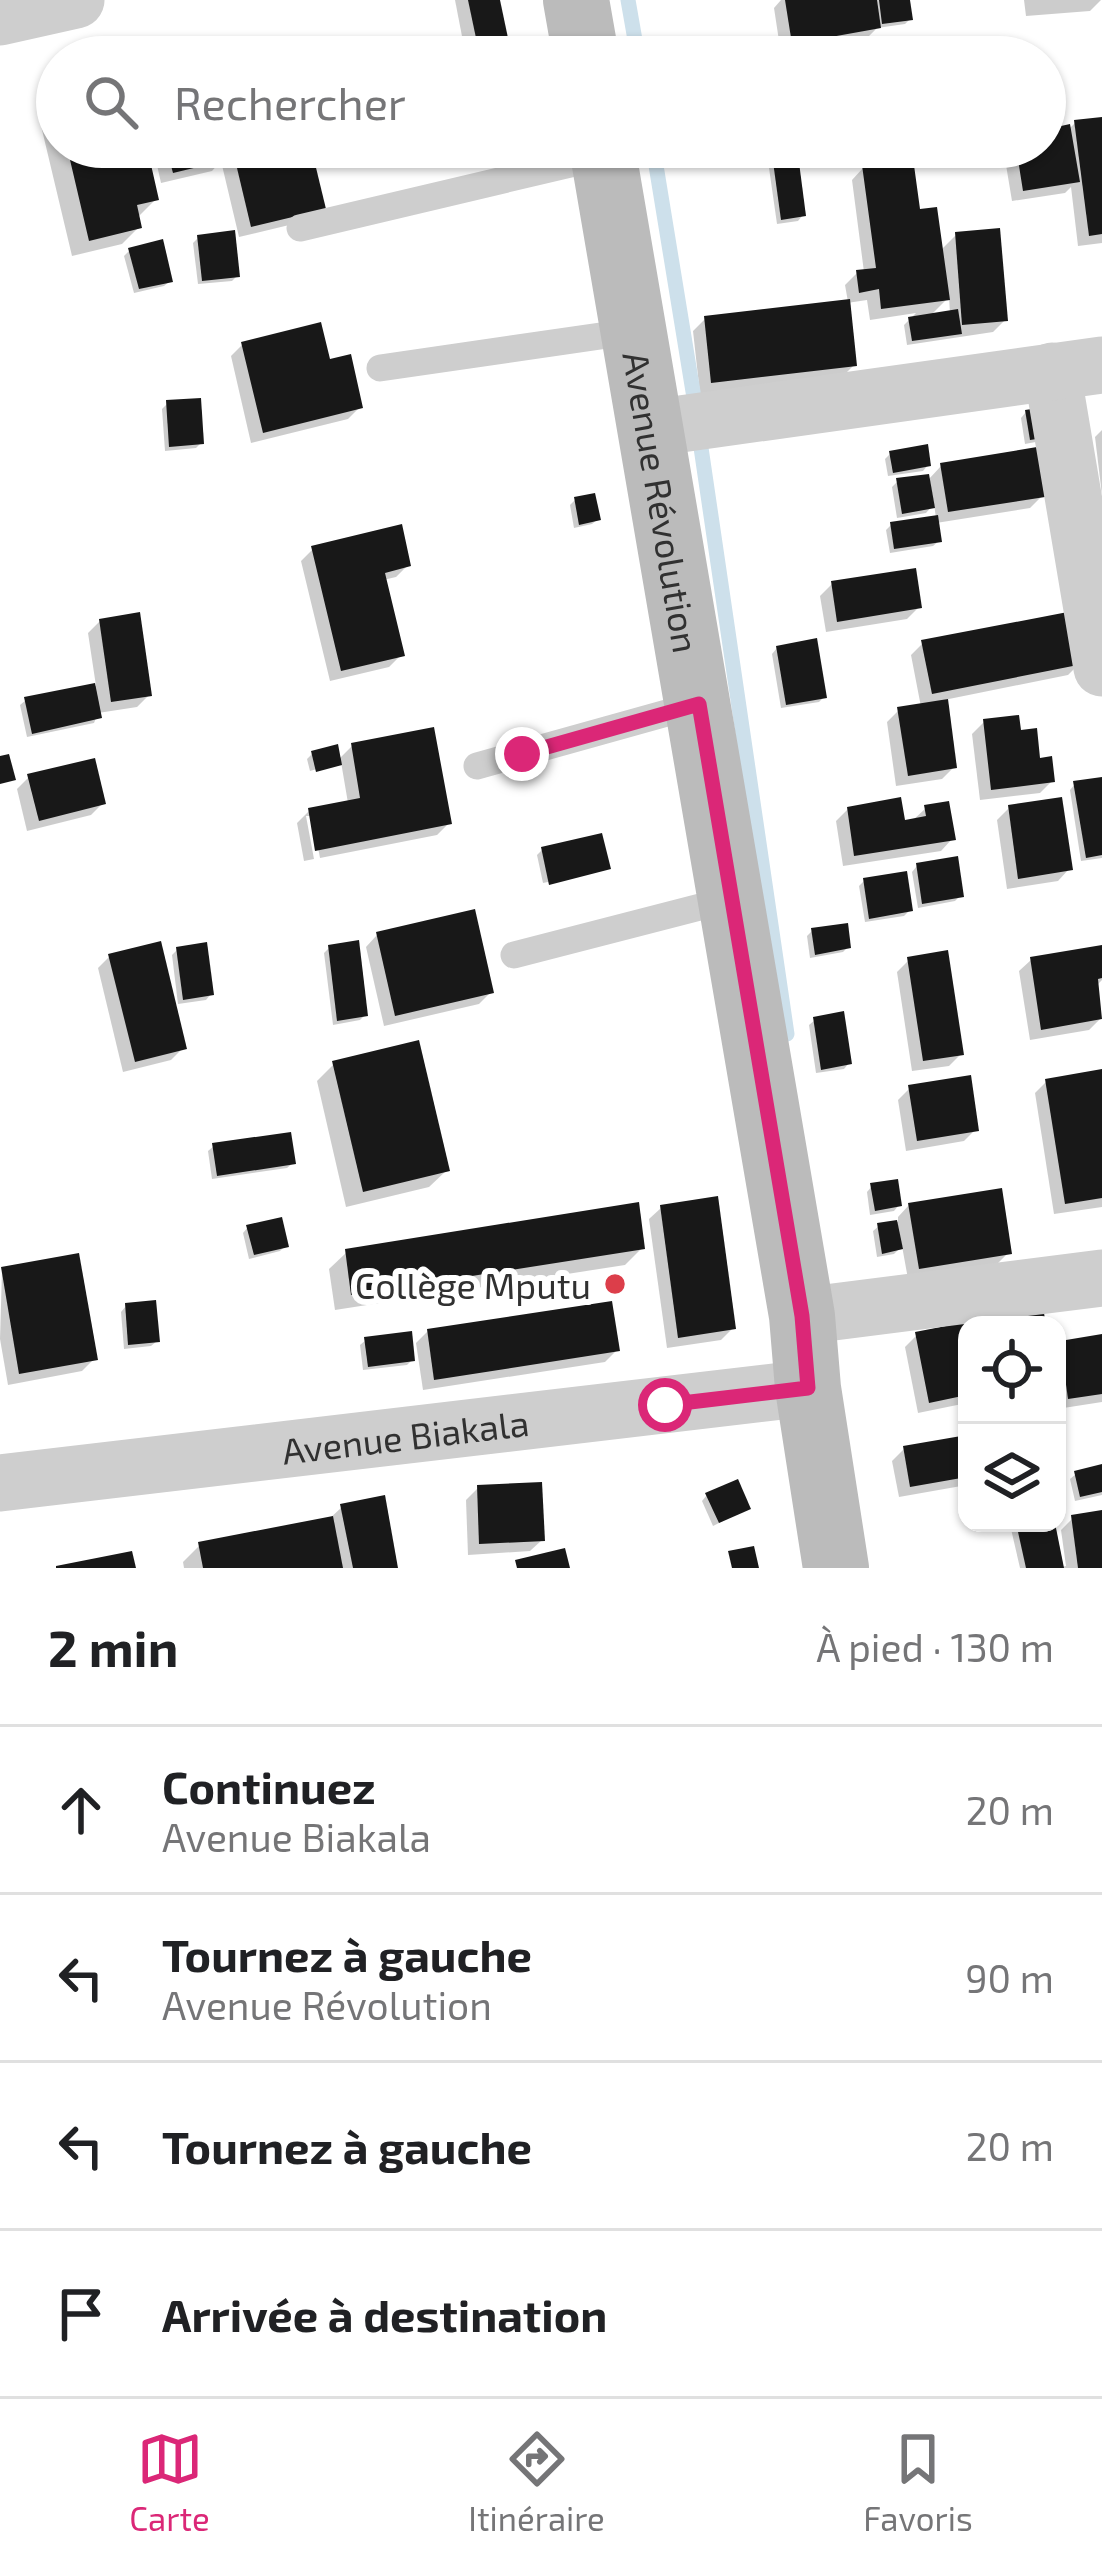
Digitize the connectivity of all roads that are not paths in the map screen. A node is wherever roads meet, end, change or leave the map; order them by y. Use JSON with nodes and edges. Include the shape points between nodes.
{"nodes":[{"id":1,"x":76,"y":0,"type":"edge"},
{"id":2,"x":576,"y":0,"type":"edge"},
{"id":3,"x":0,"y":17,"type":"edge"},
{"id":4,"x":582,"y":36,"type":"edge"},
{"id":5,"x":539,"y":168,"type":"edge"},
{"id":6,"x":606,"y":168,"type":"edge"},
{"id":7,"x":300,"y":228,"type":"dead end"},
{"id":8,"x":635,"y":331,"type":"junction"},
{"id":9,"x":380,"y":368,"type":"dead end"},
{"id":10,"x":1077,"y":368,"type":"edge"},
{"id":11,"x":652,"y":428,"type":"junction"},
{"id":12,"x":1102,"y":668,"type":"edge"},
{"id":13,"x":699,"y":704,"type":"junction"},
{"id":14,"x":477,"y":766,"type":"dead end"},
{"id":15,"x":732,"y":899,"type":"junction"},
{"id":16,"x":514,"y":955,"type":"dead end"},
{"id":17,"x":1102,"y":1278,"type":"edge"},
{"id":18,"x":802,"y":1316,"type":"junction"},
{"id":19,"x":808,"y":1388,"type":"junction"},
{"id":20,"x":0,"y":1483,"type":"edge"},
{"id":21,"x":836,"y":1568,"type":"edge"}],
"edges":[{"from":1,"to":3,"type":"street"},
{"from":2,"to":4,"type":"street"},
{"from":5,"to":7,"type":"lane"},
{"from":6,"to":8,"type":"street","name":"Avenue Révolution"},
{"from":8,"to":9,"type":"lane"},
{"from":8,"to":11,"type":"street","name":"Avenue Révolution"},
{"from":10,"to":11,"type":"street"},
{"from":10,"to":12,"type":"street"},
{"from":11,"to":13,"type":"street","name":"Avenue Révolution"},
{"from":13,"to":14,"type":"lane"},
{"from":13,"to":15,"type":"street","name":"Avenue Révolution"},
{"from":15,"to":16,"type":"lane"},
{"from":15,"to":18,"type":"street","name":"Avenue Révolution"},
{"from":17,"to":18,"type":"street"},
{"from":18,"to":19,"type":"street","name":"Avenue Révolution"},
{"from":19,"to":20,"type":"street","name":"Avenue Biakala"},
{"from":19,"to":21,"type":"street","name":"Avenue Révolution"}]}
